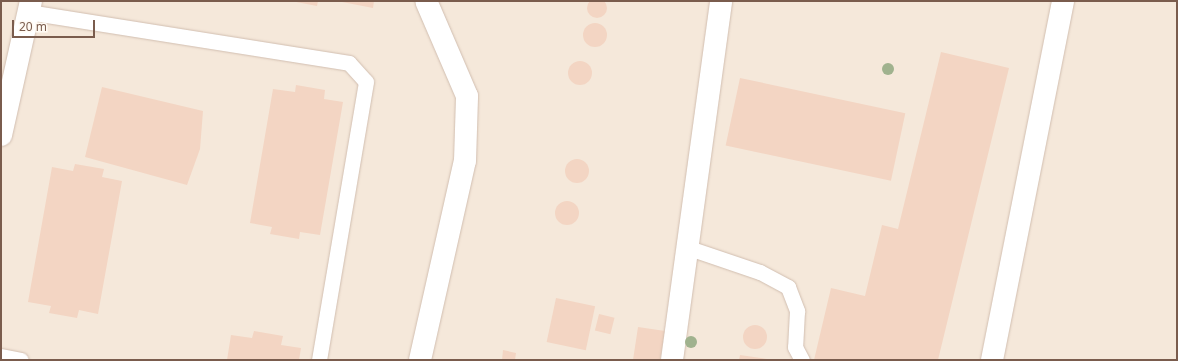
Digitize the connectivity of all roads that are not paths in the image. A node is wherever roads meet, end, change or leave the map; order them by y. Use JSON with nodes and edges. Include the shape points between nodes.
{"nodes":[{"id":1,"x":426,"y":1,"type":"edge"},
{"id":2,"x":721,"y":1,"type":"edge"},
{"id":3,"x":1063,"y":1,"type":"edge"},
{"id":4,"x":29,"y":6,"type":"edge"},
{"id":5,"x":1,"y":135,"type":"edge"},
{"id":6,"x":689,"y":248,"type":"junction"},
{"id":7,"x":1,"y":356,"type":"edge"},
{"id":8,"x":21,"y":360,"type":"edge"},
{"id":9,"x":319,"y":360,"type":"edge"},
{"id":10,"x":420,"y":360,"type":"edge"},
{"id":11,"x":672,"y":360,"type":"edge"},
{"id":12,"x":802,"y":360,"type":"edge"},
{"id":13,"x":992,"y":360,"type":"edge"}],
"edges":[{"from":1,"to":10,"type":"street","via":[[467,96],[465,161]]},
{"from":2,"to":6,"type":"street","via":[[713,34]]},
{"from":3,"to":13,"type":"street"},
{"from":4,"to":5,"type":"street"},
{"from":4,"to":9,"type":"lane","via":[[349,63],[366,82]]},
{"from":6,"to":11,"type":"street"},
{"from":6,"to":12,"type":"lane","via":[[760,272],[788,287],[797,311],[795,347]]},
{"from":7,"to":8,"type":"lane"}]}
